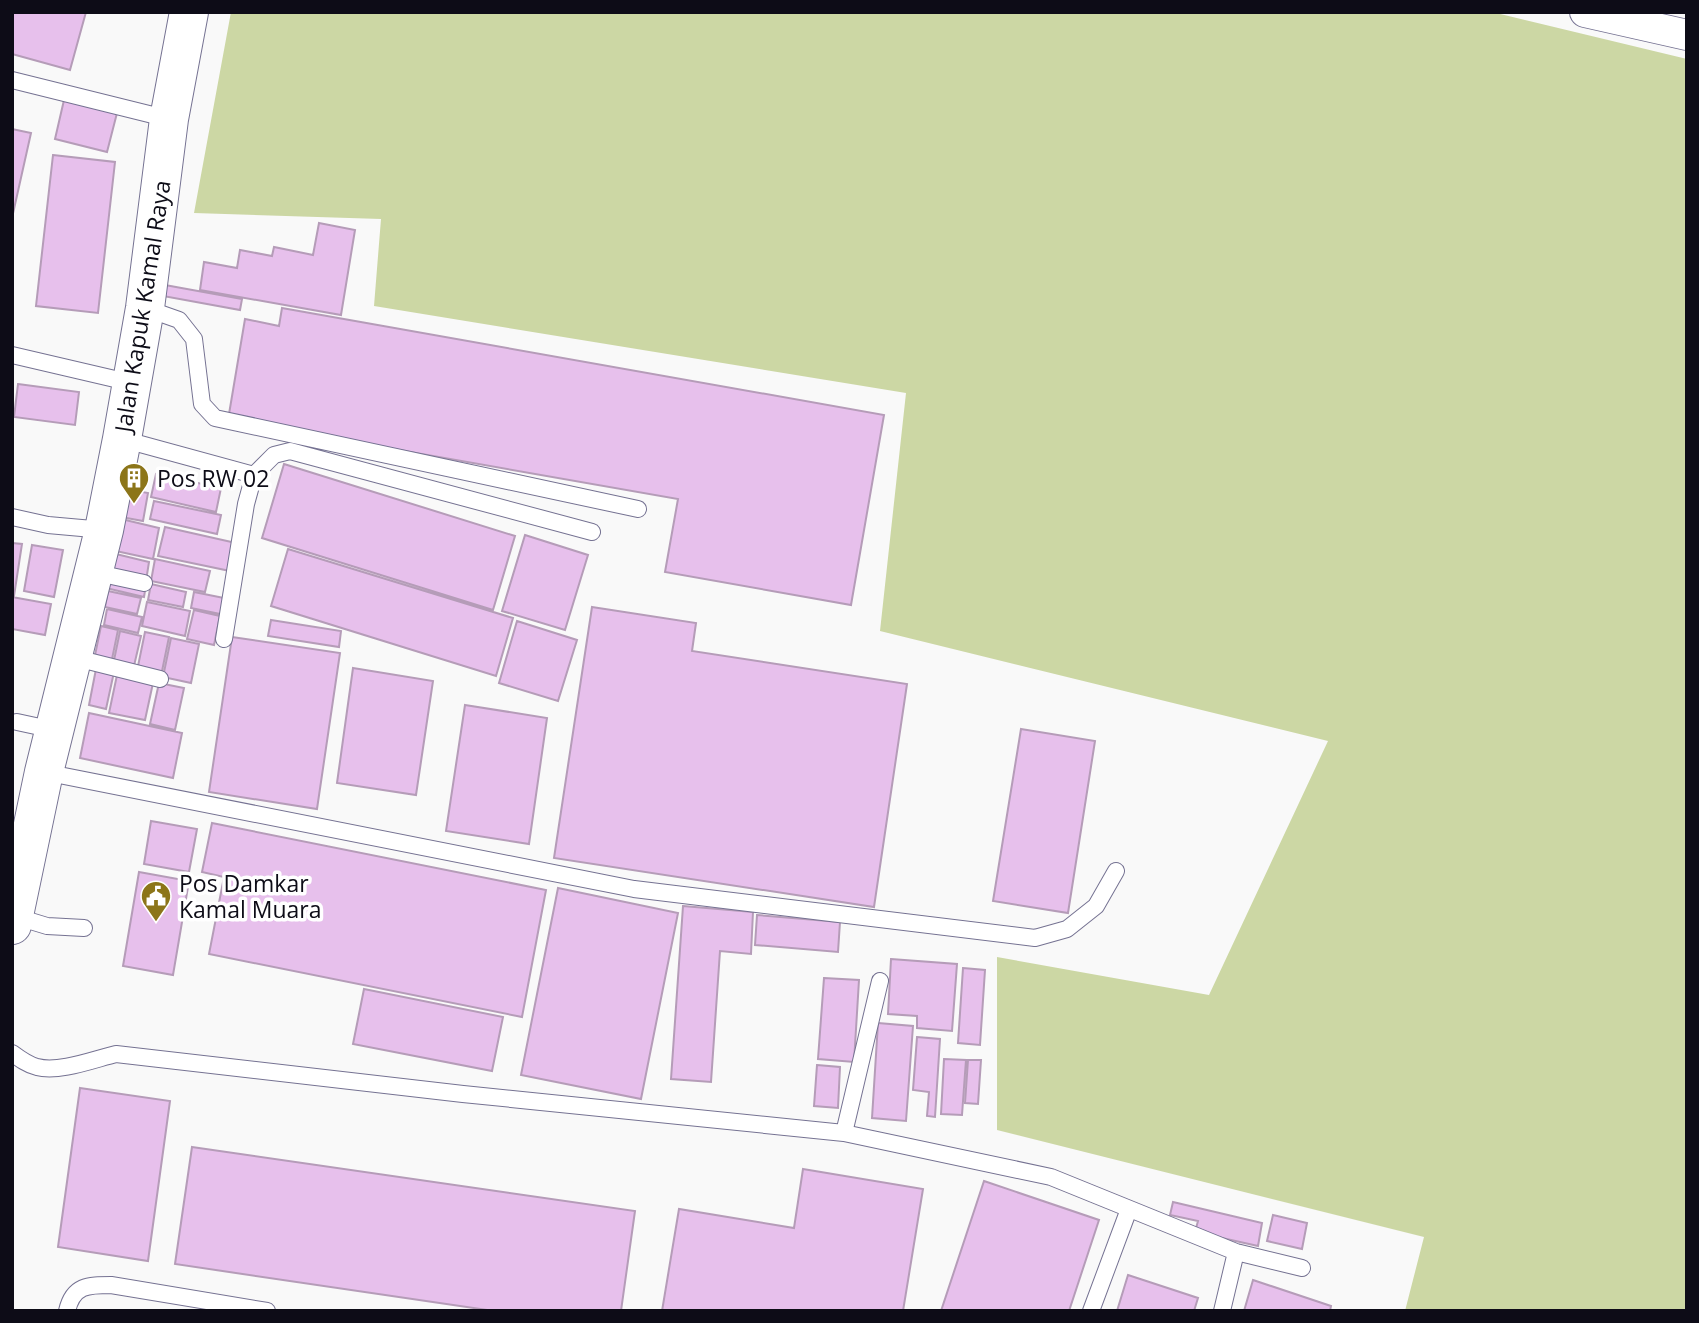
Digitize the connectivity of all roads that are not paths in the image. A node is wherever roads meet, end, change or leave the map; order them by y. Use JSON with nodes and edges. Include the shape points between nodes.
{"nodes":[{"id":1,"x":189,"y":12,"type":"edge"},
{"id":2,"x":1585,"y":12,"type":"edge"},
{"id":3,"x":1687,"y":35,"type":"edge"},
{"id":4,"x":12,"y":80,"type":"edge"},
{"id":5,"x":169,"y":119,"type":"junction"},
{"id":6,"x":145,"y":308,"type":"junction"},
{"id":7,"x":12,"y":355,"type":"edge"},
{"id":8,"x":132,"y":383,"type":"junction"},
{"id":9,"x":122,"y":439,"type":"junction"},
{"id":10,"x":254,"y":475,"type":"junction"},
{"id":11,"x":638,"y":509,"type":"dead end"},
{"id":12,"x":12,"y":517,"type":"edge"},
{"id":13,"x":104,"y":530,"type":"junction"},
{"id":14,"x":592,"y":532,"type":"dead end"},
{"id":15,"x":93,"y":572,"type":"junction"},
{"id":16,"x":144,"y":583,"type":"dead end"},
{"id":17,"x":224,"y":639,"type":"dead end"},
{"id":18,"x":72,"y":657,"type":"junction"},
{"id":19,"x":160,"y":678,"type":"dead end"},
{"id":20,"x":17,"y":722,"type":"dead end"},
{"id":21,"x":54,"y":730,"type":"junction"},
{"id":22,"x":44,"y":772,"type":"junction"},
{"id":23,"x":1116,"y":871,"type":"dead end"},
{"id":24,"x":13,"y":921,"type":"edge"},
{"id":25,"x":85,"y":928,"type":"dead end"},
{"id":26,"x":880,"y":981,"type":"dead end"},
{"id":27,"x":12,"y":1053,"type":"edge"},
{"id":28,"x":844,"y":1133,"type":"junction"},
{"id":29,"x":1129,"y":1209,"type":"junction"},
{"id":30,"x":1236,"y":1252,"type":"junction"},
{"id":31,"x":1302,"y":1268,"type":"dead end"},
{"id":32,"x":67,"y":1311,"type":"edge"},
{"id":33,"x":267,"y":1311,"type":"edge"},
{"id":34,"x":1091,"y":1311,"type":"edge"},
{"id":35,"x":1222,"y":1311,"type":"edge"}],
"edges":[{"from":1,"to":5,"type":"main road","name":"Jalan Kapuk Kamal Raya"},
{"from":2,"to":3,"type":"street"},
{"from":4,"to":5,"type":"lane"},
{"from":5,"to":6,"type":"main road","name":"Jalan Kapuk Kamal Raya"},
{"from":6,"to":8,"type":"main road","name":"Jalan Kapuk Kamal Raya"},
{"from":6,"to":11,"type":"lane","via":[[179,320],[194,339],[202,404],[215,418]]},
{"from":7,"to":8,"type":"lane"},
{"from":8,"to":9,"type":"main road","name":"Jalan Kapuk Kamal Raya"},
{"from":9,"to":10,"type":"lane"},
{"from":9,"to":13,"type":"main road","name":"Jalan Kapuk Kamal Raya"},
{"from":10,"to":14,"type":"lane","via":[[274,455],[290,451]]},
{"from":10,"to":17,"type":"lane"},
{"from":12,"to":13,"type":"lane"},
{"from":13,"to":15,"type":"main road","name":"Jalan Kapuk Kamal Raya"},
{"from":15,"to":16,"type":"lane"},
{"from":15,"to":18,"type":"main road","name":"Jalan Kapuk Kamal Raya"},
{"from":18,"to":19,"type":"lane"},
{"from":18,"to":21,"type":"main road","name":"Jalan Kapuk Kamal Raya"},
{"from":20,"to":21,"type":"lane"},
{"from":21,"to":22,"type":"main road","name":"Jalan Kapuk Kamal Raya"},
{"from":22,"to":23,"type":"lane","via":[[634,889],[1035,939],[1067,929],[1096,906]]},
{"from":22,"to":24,"type":"main road","name":"Jalan Kapuk Kamal Raya"},
{"from":24,"to":25,"type":"lane"},
{"from":26,"to":28,"type":"lane"},
{"from":27,"to":28,"type":"lane","via":[[39,1068],[70,1066],[116,1054]]},
{"from":28,"to":29,"type":"lane","via":[[1051,1177]]},
{"from":29,"to":30,"type":"lane"},
{"from":29,"to":34,"type":"lane"},
{"from":30,"to":31,"type":"lane"},
{"from":30,"to":35,"type":"lane"},
{"from":32,"to":33,"type":"lane","via":[[70,1298],[87,1284]]}]}
